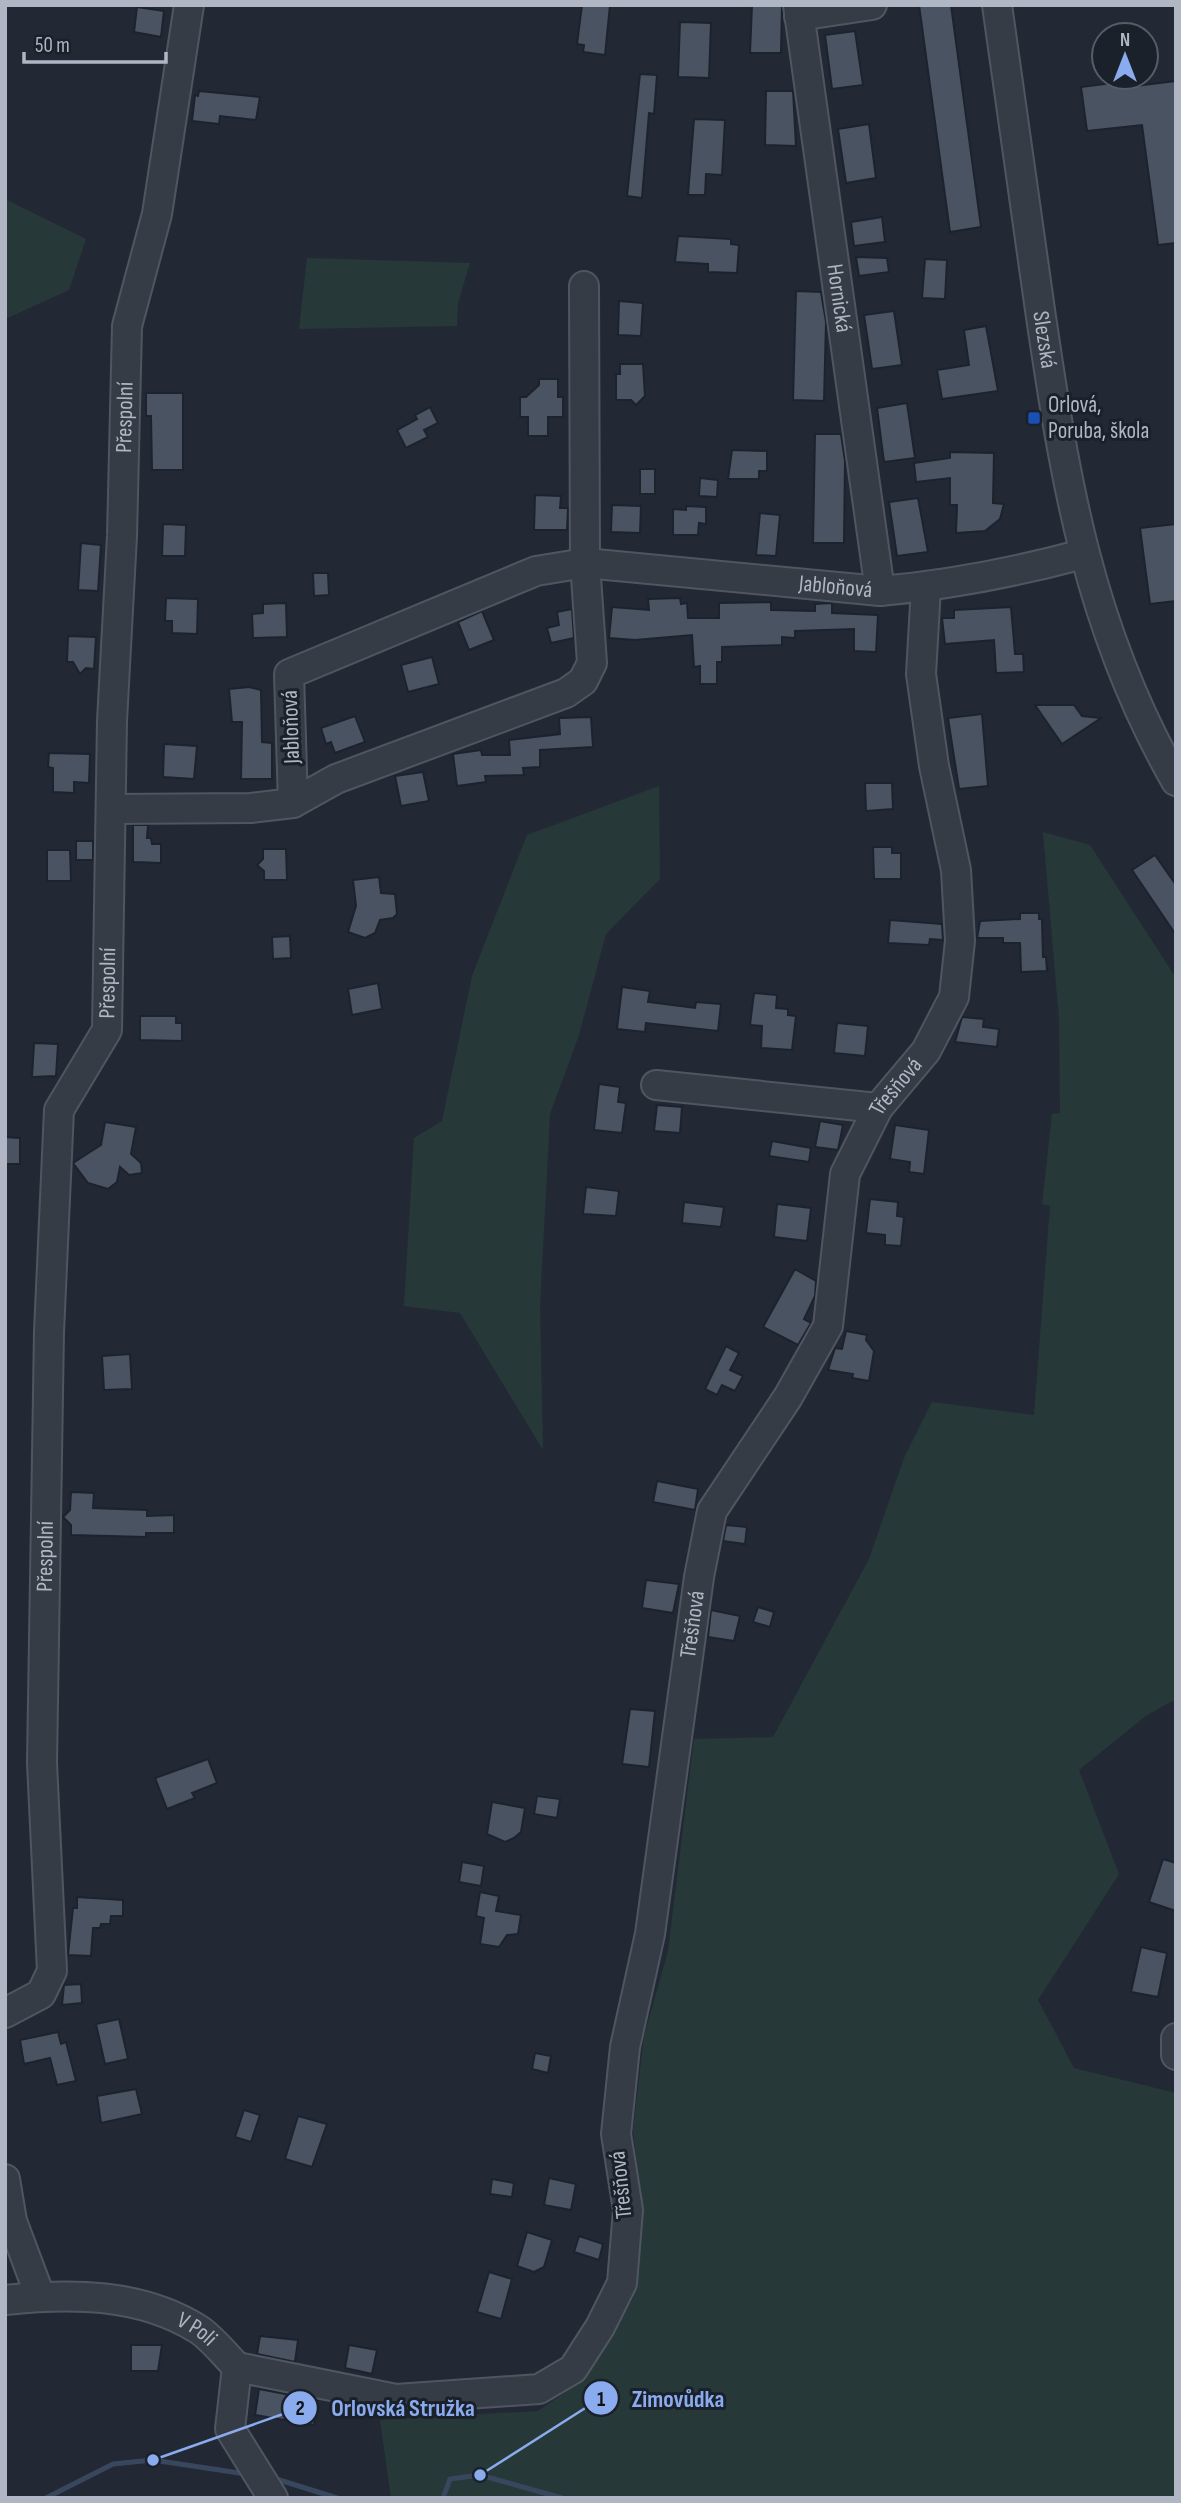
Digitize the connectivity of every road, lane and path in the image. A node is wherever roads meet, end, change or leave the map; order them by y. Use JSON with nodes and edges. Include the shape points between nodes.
{"nodes":[{"id":1,"x":189,"y":5,"type":"edge"},
{"id":2,"x":872,"y":5,"type":"edge"},
{"id":3,"x":997,"y":5,"type":"edge"},
{"id":4,"x":798,"y":11,"type":"edge"},
{"id":5,"x":584,"y":286,"type":"dead end"},
{"id":6,"x":1083,"y":554,"type":"junction"},
{"id":7,"x":585,"y":562,"type":"junction"},
{"id":8,"x":926,"y":587,"type":"junction"},
{"id":9,"x":880,"y":591,"type":"junction"},
{"id":10,"x":1172,"y":765,"type":"edge"},
{"id":11,"x":293,"y":803,"type":"junction"},
{"id":12,"x":112,"y":809,"type":"junction"},
{"id":13,"x":656,"y":1085,"type":"dead end"},
{"id":14,"x":878,"y":1108,"type":"junction"},
{"id":15,"x":5,"y":2013,"type":"edge"},
{"id":16,"x":1176,"y":2038,"type":"edge"},
{"id":17,"x":1176,"y":2055,"type":"edge"},
{"id":18,"x":5,"y":2179,"type":"edge"},
{"id":19,"x":40,"y":2296,"type":"junction"},
{"id":20,"x":5,"y":2300,"type":"edge"},
{"id":21,"x":237,"y":2367,"type":"junction"},
{"id":22,"x":273,"y":2498,"type":"edge"}],
"edges":[{"from":1,"to":12,"type":"street","name":"Přespolní","via":[[157,214],[127,326]]},
{"from":2,"to":4,"type":"street"},
{"from":3,"to":6,"type":"street","name":"Slezská","via":[[1055,413]]},
{"from":4,"to":9,"type":"street","name":"Hornická"},
{"from":5,"to":7,"type":"street","name":"Jabloňová"},
{"from":6,"to":8,"type":"street","name":"Jabloňová","via":[[1031,569]]},
{"from":6,"to":10,"type":"street","name":"Slezská","via":[[1122,672]]},
{"from":7,"to":9,"type":"street","name":"Jabloňová"},
{"from":7,"to":11,"type":"street","name":"Jabloňová","via":[[592,663],[583,681],[566,693],[336,779]]},
{"from":7,"to":11,"type":"street","name":"Jabloňová","via":[[536,571],[289,674]]},
{"from":8,"to":9,"type":"street","name":"Jabloňová"},
{"from":8,"to":14,"type":"street","name":"Třešňová","via":[[921,674],[956,870],[960,941],[954,997],[926,1051]]},
{"from":11,"to":12,"type":"street","name":"Jabloňová","via":[[251,808]]},
{"from":12,"to":15,"type":"street","name":"Přespolní","via":[[107,1030],[59,1110],[49,1332],[42,1763],[52,1971],[41,1994]]},
{"from":13,"to":14,"type":"street"},
{"from":14,"to":21,"type":"street","name":"Třešňová","via":[[845,1174],[828,1326],[788,1397],[712,1511],[650,1934],[625,2047],[616,2134],[628,2210],[622,2283],[600,2327],[573,2369],[539,2389],[396,2399]]},
{"from":16,"to":17,"type":"street"},
{"from":18,"to":19,"type":"street","via":[[12,2221]]},
{"from":19,"to":20,"type":"street","name":"V Poli"},
{"from":19,"to":21,"type":"street","name":"V Poli","via":[[127,2299],[199,2330]]},
{"from":21,"to":22,"type":"street","name":"V Poli","via":[[230,2429]]}]}
